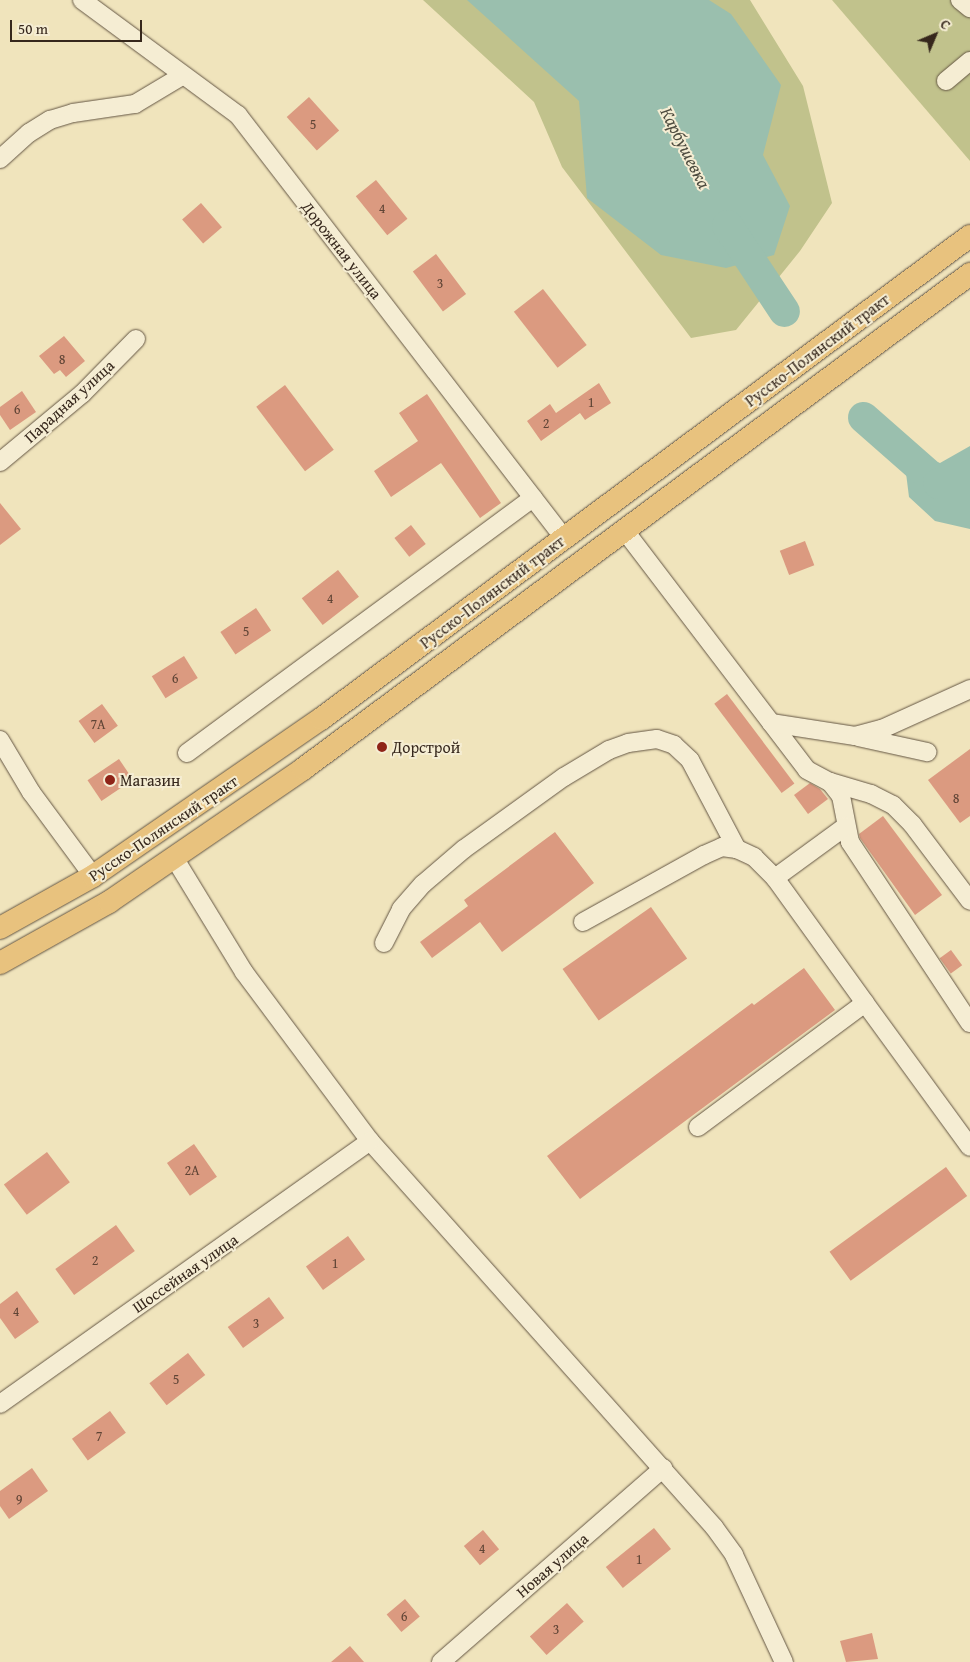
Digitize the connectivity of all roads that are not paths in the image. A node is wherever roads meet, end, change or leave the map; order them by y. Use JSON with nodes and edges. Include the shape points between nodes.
{"nodes":[{"id":1,"x":82,"y":0,"type":"edge"},
{"id":2,"x":960,"y":0,"type":"edge"},
{"id":3,"x":970,"y":8,"type":"edge"},
{"id":4,"x":970,"y":61,"type":"edge"},
{"id":5,"x":182,"y":76,"type":"junction"},
{"id":6,"x":946,"y":81,"type":"dead end"},
{"id":7,"x":0,"y":160,"type":"edge"},
{"id":8,"x":970,"y":236,"type":"edge"},
{"id":9,"x":970,"y":274,"type":"edge"},
{"id":10,"x":136,"y":339,"type":"dead end"},
{"id":11,"x":0,"y":462,"type":"edge"},
{"id":12,"x":533,"y":498,"type":"junction"},
{"id":13,"x":625,"y":531,"type":"junction"},
{"id":14,"x":564,"y":538,"type":"junction"},
{"id":15,"x":970,"y":689,"type":"edge"},
{"id":16,"x":771,"y":723,"type":"junction"},
{"id":17,"x":855,"y":736,"type":"junction"},
{"id":18,"x":0,"y":740,"type":"edge"},
{"id":19,"x":927,"y":752,"type":"dead end"},
{"id":20,"x":187,"y":753,"type":"dead end"},
{"id":21,"x":830,"y":782,"type":"junction"},
{"id":22,"x":846,"y":826,"type":"junction"},
{"id":23,"x":737,"y":849,"type":"junction"},
{"id":24,"x":175,"y":859,"type":"junction"},
{"id":25,"x":93,"y":876,"type":"junction"},
{"id":26,"x":775,"y":878,"type":"junction"},
{"id":27,"x":967,"y":890,"type":"edge"},
{"id":28,"x":583,"y":922,"type":"dead end"},
{"id":29,"x":0,"y":928,"type":"edge"},
{"id":30,"x":384,"y":943,"type":"dead end"},
{"id":31,"x":0,"y":963,"type":"edge"},
{"id":32,"x":865,"y":1002,"type":"junction"},
{"id":33,"x":970,"y":1023,"type":"edge"},
{"id":34,"x":698,"y":1127,"type":"dead end"},
{"id":35,"x":370,"y":1141,"type":"junction"},
{"id":36,"x":970,"y":1148,"type":"edge"},
{"id":37,"x":0,"y":1404,"type":"edge"},
{"id":38,"x":663,"y":1468,"type":"junction"},
{"id":39,"x":441,"y":1662,"type":"edge"},
{"id":40,"x":784,"y":1662,"type":"edge"}],
"edges":[{"from":1,"to":5,"type":"street","name":"Дорожная улица"},
{"from":2,"to":3,"type":"street"},
{"from":4,"to":6,"type":"street"},
{"from":5,"to":7,"type":"street","via":[[135,104],[73,113],[50,120]]},
{"from":5,"to":12,"type":"street","name":"Дорожная улица","via":[[238,115]]},
{"from":8,"to":14,"type":"main road","name":"Русско-Полянский тракт"},
{"from":9,"to":13,"type":"main road","name":"Русско-Полянский тракт"},
{"from":10,"to":11,"type":"street","name":"Парадная улица","via":[[82,394]]},
{"from":12,"to":14,"type":"street","name":"Дорожная улица"},
{"from":12,"to":20,"type":"street"},
{"from":13,"to":16,"type":"street"},
{"from":13,"to":24,"type":"main road","name":"Русско-Полянский тракт","via":[[303,769]]},
{"from":14,"to":25,"type":"main road","name":"Русско-Полянский тракт","via":[[321,719]]},
{"from":15,"to":17,"type":"street","via":[[882,729]]},
{"from":16,"to":17,"type":"street"},
{"from":16,"to":21,"type":"street","via":[[807,770]]},
{"from":17,"to":19,"type":"street"},
{"from":18,"to":25,"type":"street","via":[[31,792]]},
{"from":21,"to":22,"type":"street","via":[[841,796]]},
{"from":21,"to":27,"type":"street","via":[[870,794],[893,806]]},
{"from":22,"to":26,"type":"street"},
{"from":22,"to":33,"type":"street","via":[[850,842]]},
{"from":23,"to":26,"type":"street","via":[[754,857]]},
{"from":23,"to":28,"type":"street","via":[[722,847],[704,854]]},
{"from":23,"to":30,"type":"street","via":[[705,783],[690,760],[674,746],[657,739],[628,743],[609,750],[564,777],[464,849],[423,884],[401,909]]},
{"from":24,"to":31,"type":"main road","name":"Русско-Полянский тракт","via":[[109,902]]},
{"from":24,"to":35,"type":"street","via":[[244,972]]},
{"from":25,"to":29,"type":"main road","name":"Русско-Полянский тракт"},
{"from":26,"to":32,"type":"street"},
{"from":32,"to":34,"type":"street"},
{"from":32,"to":36,"type":"street"},
{"from":35,"to":37,"type":"street","name":"Шоссейная улица"},
{"from":35,"to":38,"type":"street"},
{"from":38,"to":39,"type":"street","name":"Новая улица"},
{"from":38,"to":40,"type":"street","via":[[734,1555]]}]}
